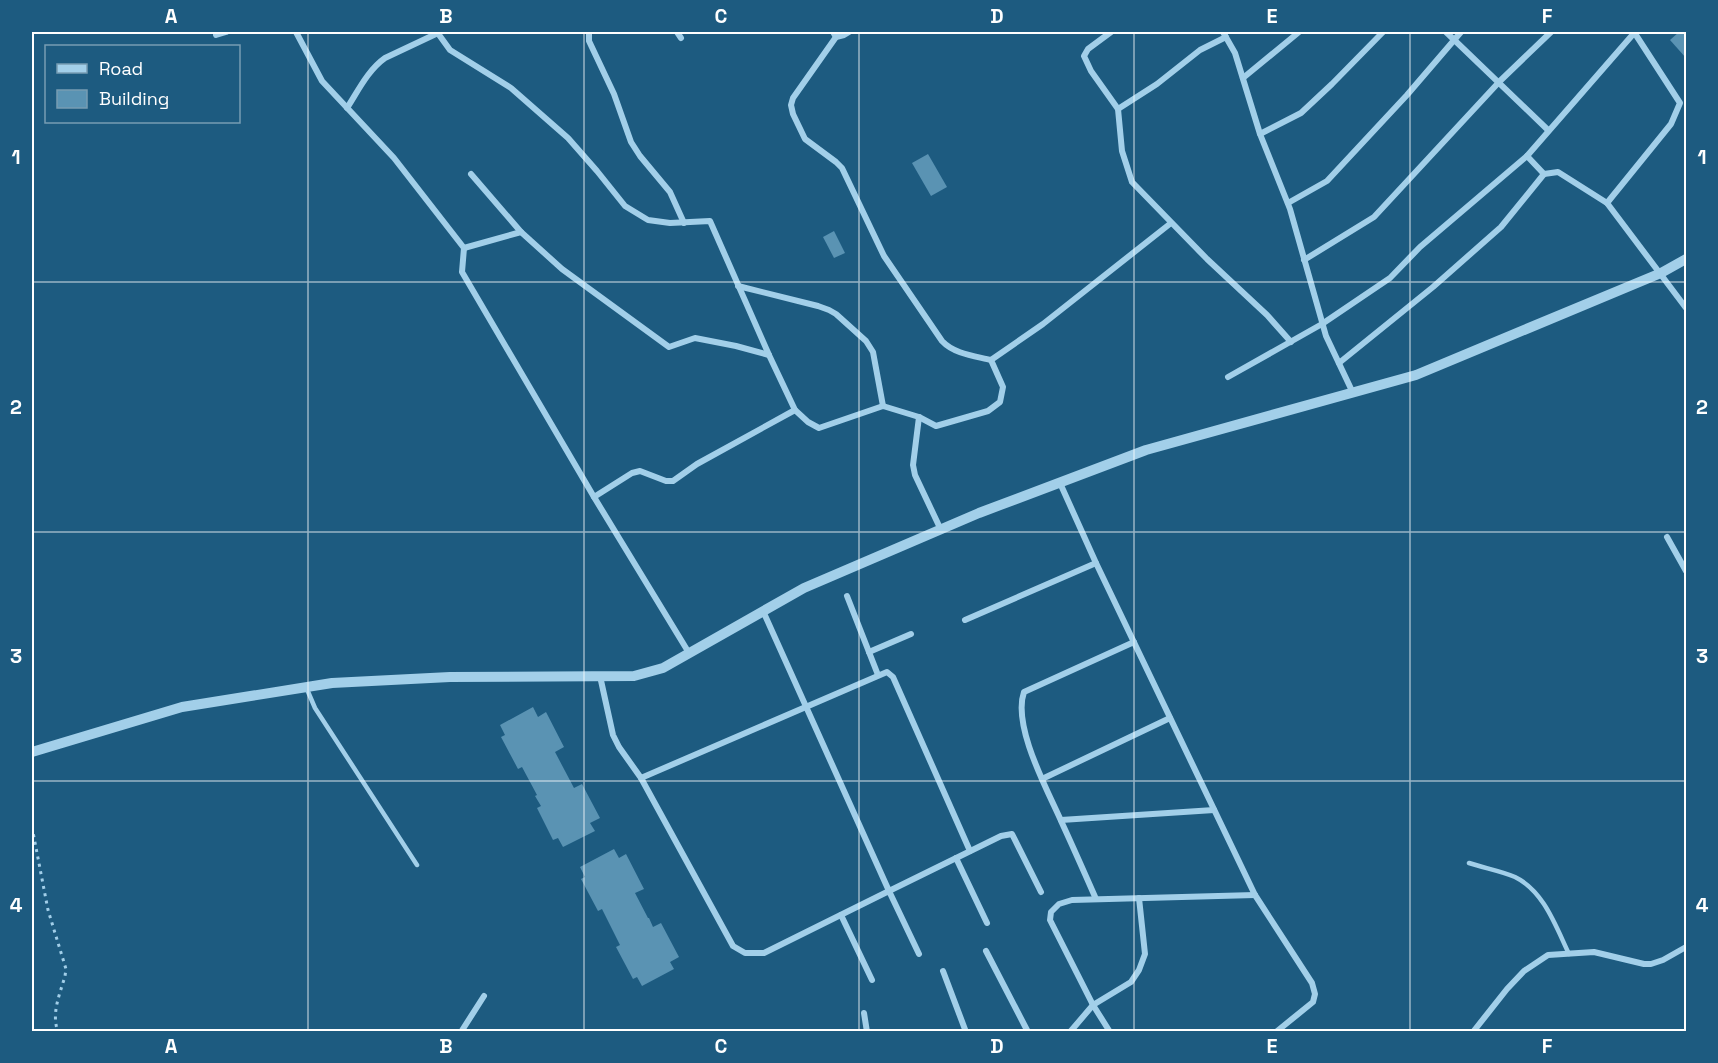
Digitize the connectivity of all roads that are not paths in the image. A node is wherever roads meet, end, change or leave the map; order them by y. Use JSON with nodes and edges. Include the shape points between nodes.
{"nodes":[{"id":1,"x":226,"y":32,"type":"edge"},
{"id":2,"x":296,"y":32,"type":"edge"},
{"id":3,"x":437,"y":32,"type":"edge"},
{"id":4,"x":589,"y":32,"type":"edge"},
{"id":5,"x":849,"y":32,"type":"edge"},
{"id":6,"x":1111,"y":32,"type":"edge"},
{"id":7,"x":1299,"y":32,"type":"edge"},
{"id":8,"x":1383,"y":32,"type":"edge"},
{"id":9,"x":1446,"y":32,"type":"edge"},
{"id":10,"x":1461,"y":32,"type":"edge"},
{"id":11,"x":1551,"y":32,"type":"edge"},
{"id":12,"x":1635,"y":32,"type":"edge"},
{"id":13,"x":834,"y":34,"type":"edge"},
{"id":14,"x":1224,"y":34,"type":"edge"},
{"id":15,"x":216,"y":35,"type":"dead end"},
{"id":16,"x":1455,"y":39,"type":"junction"},
{"id":17,"x":1243,"y":78,"type":"junction"},
{"id":18,"x":1499,"y":82,"type":"junction"},
{"id":19,"x":347,"y":108,"type":"junction"},
{"id":20,"x":1118,"y":109,"type":"junction"},
{"id":21,"x":1548,"y":130,"type":"junction"},
{"id":22,"x":1260,"y":134,"type":"junction"},
{"id":23,"x":1527,"y":156,"type":"junction"},
{"id":24,"x":471,"y":174,"type":"dead end"},
{"id":25,"x":1544,"y":174,"type":"junction"},
{"id":26,"x":1287,"y":202,"type":"junction"},
{"id":27,"x":1607,"y":203,"type":"junction"},
{"id":28,"x":684,"y":223,"type":"junction"},
{"id":29,"x":1171,"y":223,"type":"junction"},
{"id":30,"x":521,"y":232,"type":"junction"},
{"id":31,"x":464,"y":248,"type":"junction"},
{"id":32,"x":1686,"y":259,"type":"edge"},
{"id":33,"x":1304,"y":260,"type":"junction"},
{"id":34,"x":1661,"y":273,"type":"junction"},
{"id":35,"x":738,"y":286,"type":"junction"},
{"id":36,"x":1686,"y":308,"type":"edge"},
{"id":37,"x":1323,"y":324,"type":"junction"},
{"id":38,"x":1291,"y":342,"type":"junction"},
{"id":39,"x":769,"y":356,"type":"junction"},
{"id":40,"x":991,"y":360,"type":"junction"},
{"id":41,"x":1339,"y":363,"type":"junction"},
{"id":42,"x":1228,"y":377,"type":"dead end"},
{"id":43,"x":1353,"y":393,"type":"junction"},
{"id":44,"x":883,"y":406,"type":"junction"},
{"id":45,"x":795,"y":410,"type":"junction"},
{"id":46,"x":919,"y":417,"type":"junction"},
{"id":47,"x":1060,"y":483,"type":"junction"},
{"id":48,"x":594,"y":497,"type":"junction"},
{"id":49,"x":941,"y":531,"type":"junction"},
{"id":50,"x":1667,"y":537,"type":"dead end"},
{"id":51,"x":1096,"y":563,"type":"junction"},
{"id":52,"x":1686,"y":572,"type":"edge"},
{"id":53,"x":847,"y":596,"type":"dead end"},
{"id":54,"x":763,"y":611,"type":"junction"},
{"id":55,"x":965,"y":620,"type":"dead end"},
{"id":56,"x":911,"y":634,"type":"dead end"},
{"id":57,"x":1134,"y":642,"type":"junction"},
{"id":58,"x":869,"y":652,"type":"junction"},
{"id":59,"x":689,"y":653,"type":"junction"},
{"id":60,"x":878,"y":675,"type":"junction"},
{"id":61,"x":600,"y":676,"type":"junction"},
{"id":62,"x":306,"y":687,"type":"junction"},
{"id":63,"x":807,"y":706,"type":"junction"},
{"id":64,"x":1170,"y":718,"type":"junction"},
{"id":65,"x":32,"y":751,"type":"edge"},
{"id":66,"x":641,"y":778,"type":"junction"},
{"id":67,"x":1042,"y":779,"type":"junction"},
{"id":68,"x":1214,"y":810,"type":"junction"},
{"id":69,"x":1061,"y":820,"type":"junction"},
{"id":70,"x":970,"y":851,"type":"junction"},
{"id":71,"x":956,"y":858,"type":"junction"},
{"id":72,"x":1469,"y":863,"type":"dead end"},
{"id":73,"x":417,"y":865,"type":"dead end"},
{"id":74,"x":889,"y":891,"type":"junction"},
{"id":75,"x":1041,"y":892,"type":"dead end"},
{"id":76,"x":1255,"y":895,"type":"junction"},
{"id":77,"x":1139,"y":898,"type":"junction"},
{"id":78,"x":1096,"y":899,"type":"junction"},
{"id":79,"x":841,"y":915,"type":"junction"},
{"id":80,"x":987,"y":923,"type":"dead end"},
{"id":81,"x":1686,"y":947,"type":"edge"},
{"id":82,"x":986,"y":951,"type":"dead end"},
{"id":83,"x":919,"y":954,"type":"dead end"},
{"id":84,"x":1569,"y":954,"type":"junction"},
{"id":85,"x":942,"y":971,"type":"dead end"},
{"id":86,"x":872,"y":980,"type":"dead end"},
{"id":87,"x":484,"y":996,"type":"dead end"},
{"id":88,"x":1093,"y":1005,"type":"junction"},
{"id":89,"x":864,"y":1013,"type":"dead end"},
{"id":90,"x":461,"y":1032,"type":"edge"},
{"id":91,"x":867,"y":1032,"type":"edge"},
{"id":92,"x":966,"y":1032,"type":"edge"},
{"id":93,"x":1028,"y":1032,"type":"edge"},
{"id":94,"x":1070,"y":1032,"type":"edge"},
{"id":95,"x":1110,"y":1032,"type":"edge"},
{"id":96,"x":1276,"y":1032,"type":"edge"},
{"id":97,"x":1473,"y":1032,"type":"edge"}],
"edges":[{"from":1,"to":15,"type":"street"},
{"from":2,"to":19,"type":"street","via":[[322,81]]},
{"from":3,"to":19,"type":"street","via":[[378,63]]},
{"from":3,"to":28,"type":"street","via":[[450,50],[511,88],[568,138],[625,206],[648,220]]},
{"from":4,"to":28,"type":"street","via":[[589,41],[631,142],[670,192]]},
{"from":5,"to":13,"type":"street"},
{"from":6,"to":20,"type":"street","via":[[1084,56]]},
{"from":7,"to":17,"type":"street"},
{"from":8,"to":22,"type":"street","via":[[1301,113]]},
{"from":9,"to":16,"type":"street"},
{"from":10,"to":16,"type":"street"},
{"from":11,"to":18,"type":"street"},
{"from":12,"to":21,"type":"street"},
{"from":12,"to":27,"type":"street","via":[[1680,103],[1671,124]]},
{"from":13,"to":40,"type":"street","via":[[791,105],[805,139],[842,168],[884,256],[947,347]]},
{"from":14,"to":17,"type":"street"},
{"from":14,"to":20,"type":"street"},
{"from":16,"to":18,"type":"street"},
{"from":16,"to":26,"type":"street","via":[[1327,181]]},
{"from":17,"to":22,"type":"street"},
{"from":18,"to":21,"type":"street"},
{"from":18,"to":33,"type":"street","via":[[1374,217]]},
{"from":19,"to":31,"type":"street","via":[[394,158]]},
{"from":20,"to":29,"type":"street","via":[[1122,151],[1132,182]]},
{"from":21,"to":23,"type":"street"},
{"from":22,"to":26,"type":"street"},
{"from":23,"to":25,"type":"street"},
{"from":23,"to":37,"type":"street","via":[[1420,247],[1390,278]]},
{"from":24,"to":30,"type":"street"},
{"from":25,"to":27,"type":"street","via":[[1558,172]]},
{"from":25,"to":41,"type":"street","via":[[1502,226]]},
{"from":26,"to":33,"type":"street"},
{"from":27,"to":34,"type":"street"},
{"from":28,"to":35,"type":"street","via":[[710,221]]},
{"from":29,"to":38,"type":"street"},
{"from":29,"to":40,"type":"street"},
{"from":30,"to":31,"type":"street"},
{"from":30,"to":39,"type":"street","via":[[562,269],[669,346],[695,338]]},
{"from":31,"to":48,"type":"street","via":[[462,272]]},
{"from":32,"to":34,"type":"street"},
{"from":33,"to":37,"type":"street"},
{"from":34,"to":36,"type":"street"},
{"from":34,"to":43,"type":"street","via":[[1416,375]]},
{"from":35,"to":39,"type":"street"},
{"from":35,"to":44,"type":"street","via":[[836,314],[873,352]]},
{"from":37,"to":38,"type":"street"},
{"from":37,"to":41,"type":"street"},
{"from":38,"to":42,"type":"street"},
{"from":39,"to":45,"type":"street"},
{"from":40,"to":46,"type":"street","via":[[1003,387],[1000,402],[988,411],[936,426]]},
{"from":41,"to":43,"type":"street"},
{"from":43,"to":47,"type":"street","via":[[1146,450]]},
{"from":44,"to":45,"type":"street","via":[[819,428]]},
{"from":44,"to":46,"type":"street"},
{"from":45,"to":48,"type":"street","via":[[697,464],[673,482],[640,471]]},
{"from":46,"to":49,"type":"street","via":[[913,465]]},
{"from":47,"to":49,"type":"street"},
{"from":47,"to":51,"type":"street"},
{"from":48,"to":59,"type":"street"},
{"from":49,"to":54,"type":"street","via":[[804,588]]},
{"from":50,"to":52,"type":"street"},
{"from":51,"to":55,"type":"street"},
{"from":51,"to":57,"type":"street"},
{"from":53,"to":58,"type":"street"},
{"from":54,"to":59,"type":"street"},
{"from":54,"to":63,"type":"street"},
{"from":56,"to":58,"type":"street"},
{"from":57,"to":64,"type":"street"},
{"from":57,"to":67,"type":"street","via":[[1024,692],[1023,724]]},
{"from":58,"to":60,"type":"street"},
{"from":59,"to":61,"type":"street","via":[[663,668],[634,676]]},
{"from":60,"to":63,"type":"street"},
{"from":60,"to":70,"type":"street","via":[[887,672],[893,677]]},
{"from":61,"to":62,"type":"street","via":[[450,677]]},
{"from":61,"to":66,"type":"street","via":[[613,735]]},
{"from":62,"to":65,"type":"street","via":[[182,707]]},
{"from":62,"to":73,"type":"lane","via":[[315,708]]},
{"from":63,"to":66,"type":"street"},
{"from":63,"to":74,"type":"street"},
{"from":64,"to":67,"type":"street"},
{"from":64,"to":68,"type":"street"},
{"from":66,"to":79,"type":"street","via":[[733,946],[745,953],[764,953]]},
{"from":67,"to":69,"type":"street"},
{"from":68,"to":69,"type":"street"},
{"from":68,"to":76,"type":"street"},
{"from":69,"to":78,"type":"street"},
{"from":70,"to":71,"type":"street"},
{"from":70,"to":75,"type":"street","via":[[1012,834]]},
{"from":71,"to":74,"type":"street"},
{"from":71,"to":80,"type":"street"},
{"from":72,"to":84,"type":"lane","via":[[1516,878],[1533,891],[1546,907]]},
{"from":74,"to":79,"type":"street"},
{"from":74,"to":83,"type":"street"},
{"from":76,"to":77,"type":"street"},
{"from":76,"to":96,"type":"street","via":[[1312,983],[1315,994],[1313,1002]]},
{"from":77,"to":78,"type":"street"},
{"from":77,"to":88,"type":"street","via":[[1145,954],[1139,970],[1131,982]]},
{"from":78,"to":88,"type":"street","via":[[1059,904],[1051,912],[1050,920]]},
{"from":79,"to":86,"type":"street"},
{"from":81,"to":84,"type":"street","via":[[1651,964],[1594,952]]},
{"from":82,"to":93,"type":"street"},
{"from":84,"to":97,"type":"street","via":[[1548,955],[1524,971]]},
{"from":85,"to":92,"type":"street"},
{"from":87,"to":90,"type":"street"},
{"from":88,"to":94,"type":"street"},
{"from":88,"to":95,"type":"street"},
{"from":89,"to":91,"type":"street"}]}
